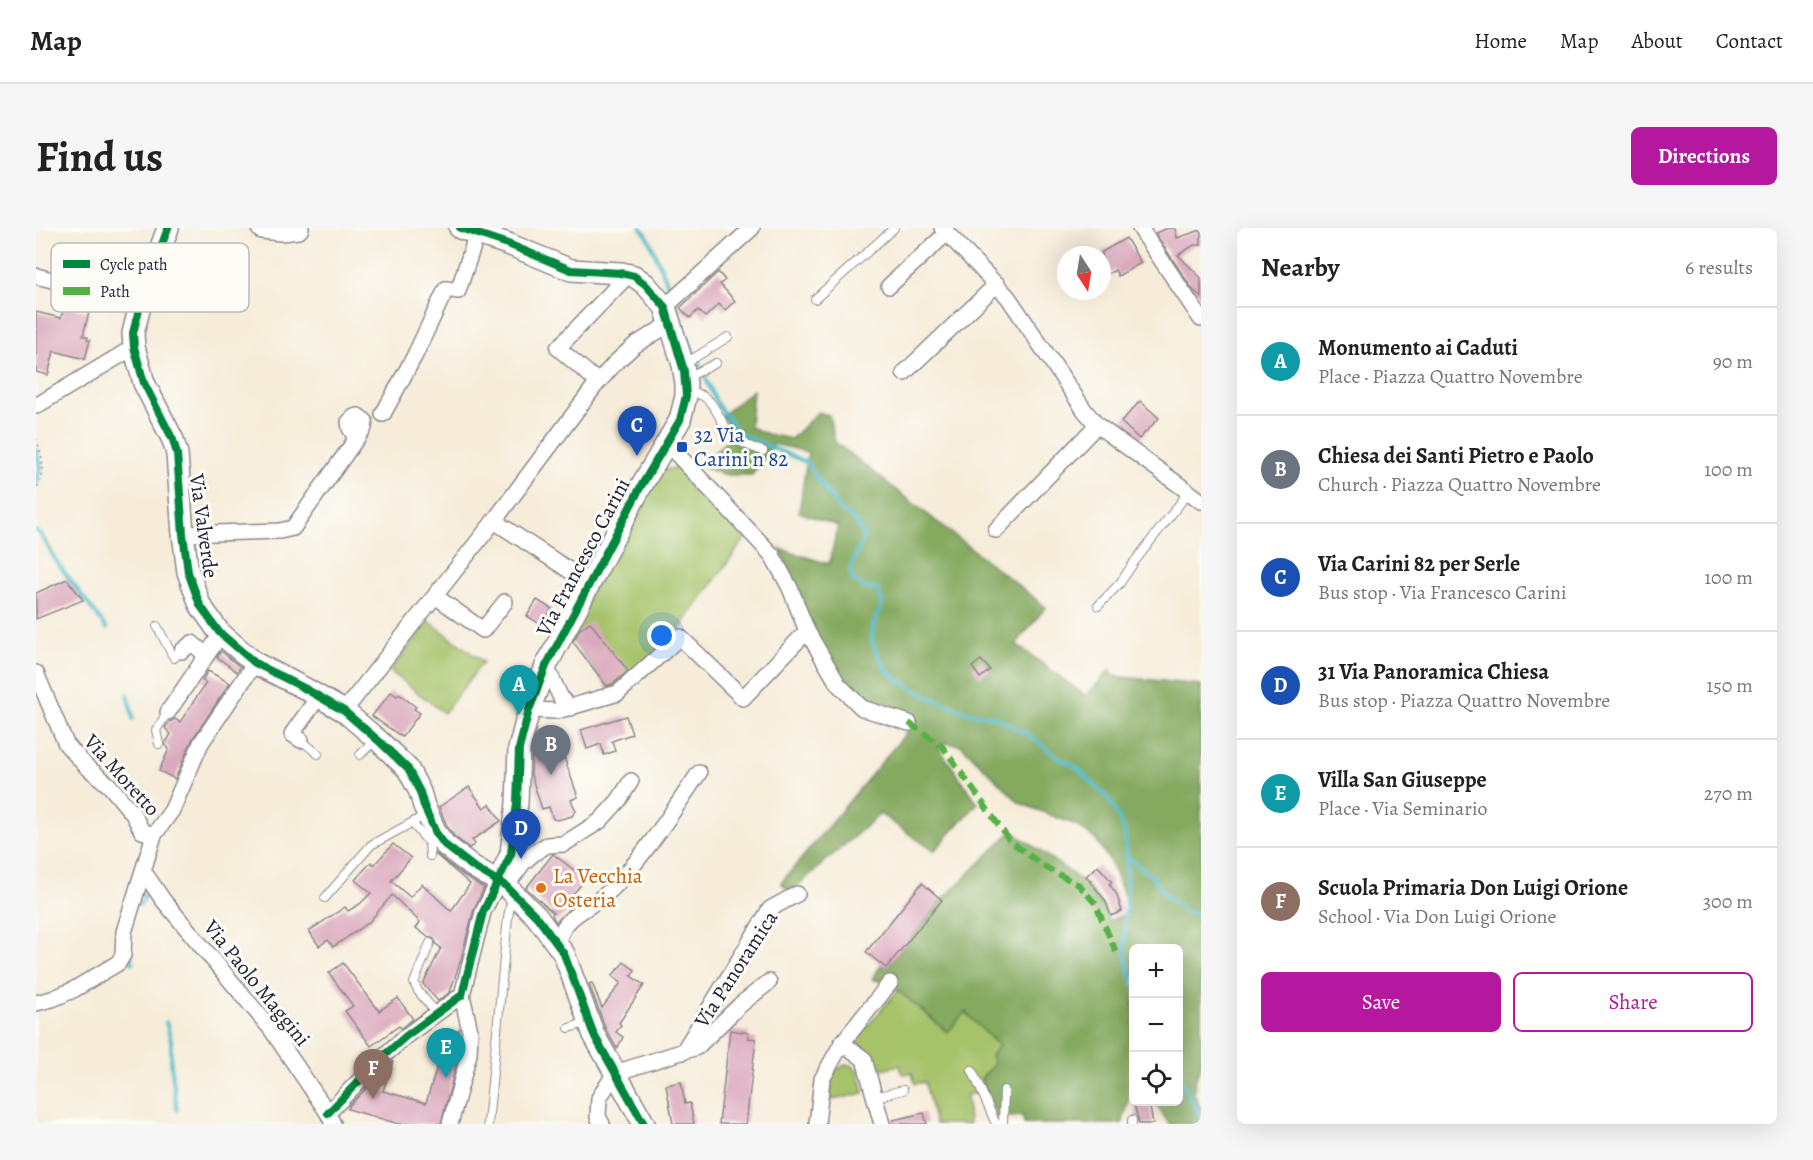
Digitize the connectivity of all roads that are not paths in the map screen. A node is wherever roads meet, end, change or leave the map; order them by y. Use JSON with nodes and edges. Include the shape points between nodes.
{"nodes":[{"id":1,"x":168,"y":228,"type":"edge"},
{"id":2,"x":752,"y":228,"type":"edge"},
{"id":3,"x":894,"y":228,"type":"edge"},
{"id":4,"x":1140,"y":228,"type":"edge"},
{"id":5,"x":468,"y":231,"type":"edge"},
{"id":6,"x":944,"y":231,"type":"edge"},
{"id":7,"x":162,"y":243,"type":"edge"},
{"id":8,"x":628,"y":275,"type":"junction"},
{"id":9,"x":36,"y":276,"type":"edge"},
{"id":10,"x":51,"y":280,"type":"edge"},
{"id":11,"x":997,"y":284,"type":"junction"},
{"id":12,"x":889,"y":286,"type":"dead end"},
{"id":13,"x":815,"y":299,"type":"dead end"},
{"id":14,"x":668,"y":311,"type":"junction"},
{"id":15,"x":139,"y":312,"type":"edge"},
{"id":16,"x":1201,"y":319,"type":"edge"},
{"id":17,"x":728,"y":337,"type":"dead end"},
{"id":18,"x":134,"y":347,"type":"junction"},
{"id":19,"x":716,"y":363,"type":"dead end"},
{"id":20,"x":690,"y":370,"type":"junction"},
{"id":21,"x":904,"y":373,"type":"dead end"},
{"id":22,"x":598,"y":382,"type":"junction"},
{"id":23,"x":36,"y":406,"type":"edge"},
{"id":24,"x":383,"y":414,"type":"dead end"},
{"id":25,"x":1097,"y":425,"type":"junction"},
{"id":26,"x":356,"y":439,"type":"dead end"},
{"id":27,"x":669,"y":440,"type":"junction"},
{"id":28,"x":763,"y":451,"type":"dead end"},
{"id":29,"x":1195,"y":497,"type":"edge"},
{"id":30,"x":494,"y":521,"type":"junction"},
{"id":31,"x":996,"y":530,"type":"dead end"},
{"id":32,"x":183,"y":534,"type":"junction"},
{"id":33,"x":590,"y":584,"type":"junction"},
{"id":34,"x":435,"y":596,"type":"junction"},
{"id":35,"x":505,"y":602,"type":"dead end"},
{"id":36,"x":1098,"y":606,"type":"dead end"},
{"id":37,"x":157,"y":626,"type":"dead end"},
{"id":38,"x":807,"y":631,"type":"junction"},
{"id":39,"x":222,"y":634,"type":"junction"},
{"id":40,"x":182,"y":651,"type":"joint"},
{"id":41,"x":206,"y":655,"type":"junction"},
{"id":42,"x":255,"y":663,"type":"junction"},
{"id":43,"x":546,"y":666,"type":"junction"},
{"id":44,"x":36,"y":673,"type":"edge"},
{"id":45,"x":319,"y":696,"type":"junction"},
{"id":46,"x":571,"y":708,"type":"junction"},
{"id":47,"x":529,"y":710,"type":"junction"},
{"id":48,"x":344,"y":711,"type":"junction"},
{"id":49,"x":168,"y":712,"type":"joint"},
{"id":50,"x":909,"y":723,"type":"dead end"},
{"id":51,"x":376,"y":738,"type":"junction"},
{"id":52,"x":301,"y":740,"type":"joint"},
{"id":53,"x":159,"y":744,"type":"dead end"},
{"id":54,"x":318,"y":754,"type":"dead end"},
{"id":55,"x":360,"y":755,"type":"dead end"},
{"id":56,"x":699,"y":773,"type":"dead end"},
{"id":57,"x":631,"y":781,"type":"dead end"},
{"id":58,"x":420,"y":819,"type":"junction"},
{"id":59,"x":148,"y":833,"type":"junction"},
{"id":60,"x":430,"y":856,"type":"dead end"},
{"id":61,"x":140,"y":878,"type":"junction"},
{"id":62,"x":506,"y":887,"type":"junction"},
{"id":63,"x":796,"y":894,"type":"dead end"},
{"id":64,"x":325,"y":898,"type":"dead end"},
{"id":65,"x":430,"y":943,"type":"dead end"},
{"id":66,"x":557,"y":946,"type":"junction"},
{"id":67,"x":769,"y":982,"type":"dead end"},
{"id":68,"x":890,"y":984,"type":"dead end"},
{"id":69,"x":462,"y":995,"type":"junction"},
{"id":70,"x":36,"y":1003,"type":"edge"},
{"id":71,"x":437,"y":1014,"type":"junction"},
{"id":72,"x":842,"y":1043,"type":"junction"},
{"id":73,"x":683,"y":1052,"type":"junction"},
{"id":74,"x":972,"y":1070,"type":"dead end"},
{"id":75,"x":615,"y":1073,"type":"junction"},
{"id":76,"x":903,"y":1090,"type":"dead end"},
{"id":77,"x":1004,"y":1090,"type":"dead end"},
{"id":78,"x":875,"y":1097,"type":"junction"},
{"id":79,"x":328,"y":1120,"type":"edge"},
{"id":80,"x":450,"y":1124,"type":"edge"},
{"id":81,"x":488,"y":1124,"type":"edge"},
{"id":82,"x":602,"y":1124,"type":"edge"},
{"id":83,"x":644,"y":1124,"type":"edge"},
{"id":84,"x":817,"y":1124,"type":"edge"},
{"id":85,"x":882,"y":1124,"type":"edge"},
{"id":86,"x":996,"y":1124,"type":"edge"},
{"id":87,"x":1003,"y":1124,"type":"edge"}],
"edges":[{"from":1,"to":7,"type":"street","name":"Via Valverde"},
{"from":2,"to":14,"type":"street","via":[[680,292]]},
{"from":3,"to":13,"type":"lane"},
{"from":4,"to":16,"type":"street"},
{"from":5,"to":8,"type":"street","via":[[571,270]]},
{"from":5,"to":24,"type":"street","via":[[458,291],[446,289]]},
{"from":6,"to":11,"type":"street"},
{"from":6,"to":12,"type":"street"},
{"from":8,"to":14,"type":"street","name":"Via Francesco Carini","via":[[645,284]]},
{"from":8,"to":22,"type":"street","via":[[558,348]]},
{"from":9,"to":10,"type":"street"},
{"from":11,"to":21,"type":"street"},
{"from":11,"to":25,"type":"street"},
{"from":14,"to":20,"type":"street","name":"Via Francesco Carini"},
{"from":14,"to":22,"type":"street"},
{"from":15,"to":18,"type":"street","name":"Via Valverde"},
{"from":17,"to":20,"type":"lane"},
{"from":18,"to":23,"type":"street"},
{"from":18,"to":32,"type":"street","name":"Via Valverde","via":[[144,383],[177,454]]},
{"from":19,"to":20,"type":"lane"},
{"from":20,"to":27,"type":"street","name":"Via Francesco Carini","via":[[680,420]]},
{"from":20,"to":28,"type":"lane","via":[[731,434]]},
{"from":22,"to":30,"type":"street"},
{"from":25,"to":29,"type":"street"},
{"from":25,"to":31,"type":"street"},
{"from":26,"to":32,"type":"street","name":"Via Valverde","via":[[293,528]]},
{"from":27,"to":33,"type":"street","name":"Via Francesco Carini"},
{"from":27,"to":38,"type":"street","via":[[676,453],[772,555]]},
{"from":29,"to":36,"type":"lane"},
{"from":30,"to":33,"type":"street"},
{"from":30,"to":34,"type":"street"},
{"from":32,"to":39,"type":"street","name":"Via Valverde","via":[[188,572],[200,605]]},
{"from":33,"to":43,"type":"street","name":"Via Francesco Carini"},
{"from":34,"to":35,"type":"street","via":[[483,630]]},
{"from":34,"to":48,"type":"street"},
{"from":37,"to":40,"type":"lane","via":[[174,658]]},
{"from":38,"to":46,"type":"street","via":[[743,699],[680,637],[618,693]]},
{"from":38,"to":50,"type":"street","via":[[838,684],[862,708]]},
{"from":39,"to":41,"type":"street"},
{"from":39,"to":42,"type":"street","name":"Via Valverde"},
{"from":40,"to":41,"type":"street","via":[[192,643]]},
{"from":41,"to":49,"type":"street"},
{"from":42,"to":45,"type":"street","name":"Via Valverde"},
{"from":42,"to":59,"type":"street","via":[[201,743],[172,810]]},
{"from":43,"to":46,"type":"street","via":[[561,698]]},
{"from":43,"to":47,"type":"street","name":"Via Francesco Carini"},
{"from":44,"to":59,"type":"street","name":"Via Moretto","via":[[66,744],[110,786]]},
{"from":45,"to":48,"type":"street","name":"Via Valverde"},
{"from":45,"to":52,"type":"street","via":[[292,734]]},
{"from":46,"to":47,"type":"street"},
{"from":47,"to":62,"type":"street","name":"Via Francesco Carini","via":[[519,749]]},
{"from":48,"to":51,"type":"street","name":"Via Valverde"},
{"from":49,"to":53,"type":"lane","via":[[156,730]]},
{"from":51,"to":55,"type":"lane"},
{"from":51,"to":58,"type":"street","name":"Via Valverde","via":[[408,769],[420,792]]},
{"from":52,"to":54,"type":"lane"},
{"from":56,"to":66,"type":"street","via":[[652,841],[613,887],[566,922]]},
{"from":57,"to":62,"type":"street","via":[[600,821],[564,844],[547,845],[534,853]]},
{"from":58,"to":60,"type":"lane"},
{"from":58,"to":62,"type":"street","name":"Via Valverde","via":[[458,857]]},
{"from":58,"to":64,"type":"lane","via":[[371,844]]},
{"from":59,"to":61,"type":"street","via":[[138,856]]},
{"from":61,"to":70,"type":"street","via":[[118,963],[73,990]]},
{"from":61,"to":79,"type":"street","name":"Via Paolo Maggini","via":[[271,1029]]},
{"from":62,"to":66,"type":"street","via":[[537,917]]},
{"from":62,"to":69,"type":"street","via":[[483,912]]},
{"from":62,"to":81,"type":"lane","via":[[508,916]]},
{"from":63,"to":73,"type":"street","name":"Via Panoramica","via":[[770,909]]},
{"from":65,"to":71,"type":"lane","via":[[414,983]]},
{"from":66,"to":75,"type":"street","via":[[564,954],[579,1025]]},
{"from":67,"to":73,"type":"street","name":"Via Panoramica","via":[[697,1047]]},
{"from":68,"to":72,"type":"street"},
{"from":69,"to":71,"type":"street"},
{"from":69,"to":80,"type":"street","via":[[470,1031],[469,1054]]},
{"from":71,"to":79,"type":"street","via":[[379,1060]]},
{"from":72,"to":78,"type":"street","via":[[864,1059]]},
{"from":72,"to":84,"type":"street","via":[[822,1079]]},
{"from":73,"to":75,"type":"street","name":"Via Panoramica"},
{"from":74,"to":86,"type":"lane"},
{"from":75,"to":82,"type":"street","via":[[599,1098],[598,1117]]},
{"from":75,"to":83,"type":"street"},
{"from":76,"to":78,"type":"lane"},
{"from":77,"to":87,"type":"lane"},
{"from":78,"to":85,"type":"street"}]}
